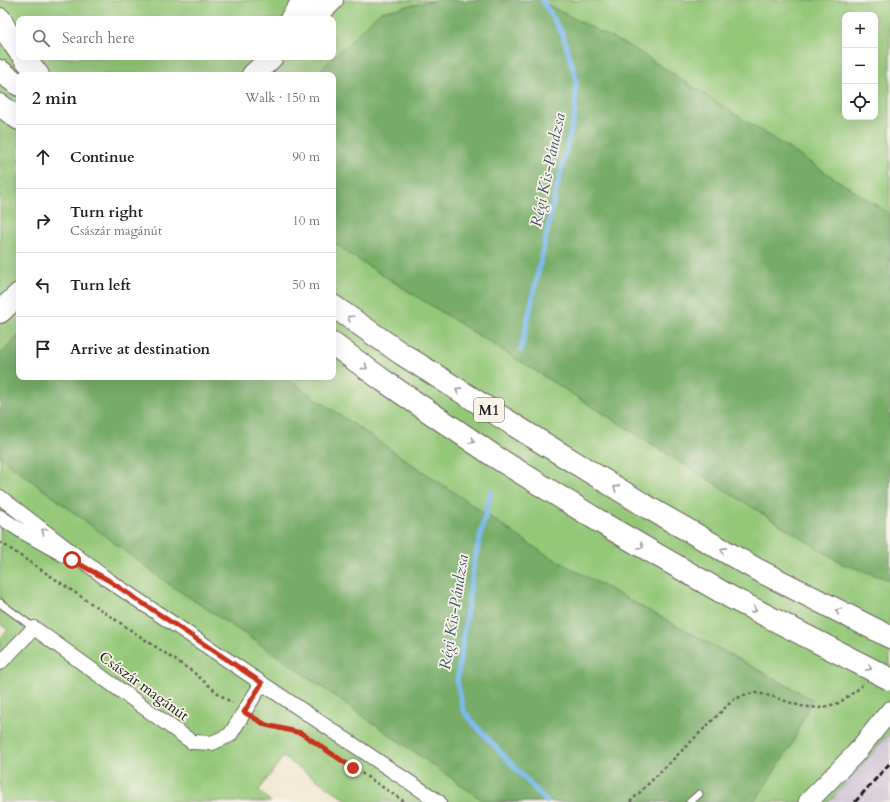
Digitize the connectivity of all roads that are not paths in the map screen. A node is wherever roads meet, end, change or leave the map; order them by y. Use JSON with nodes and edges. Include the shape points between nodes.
{"nodes":[{"id":1,"x":304,"y":0,"type":"edge"},
{"id":2,"x":332,"y":0,"type":"edge"},
{"id":3,"x":293,"y":16,"type":"edge"},
{"id":4,"x":315,"y":16,"type":"edge"},
{"id":5,"x":0,"y":19,"type":"edge"},
{"id":6,"x":16,"y":46,"type":"edge"},
{"id":7,"x":26,"y":60,"type":"edge"},
{"id":8,"x":0,"y":71,"type":"edge"},
{"id":9,"x":36,"y":72,"type":"edge"},
{"id":10,"x":16,"y":83,"type":"edge"},
{"id":11,"x":16,"y":294,"type":"edge"},
{"id":12,"x":16,"y":296,"type":"edge"},
{"id":13,"x":0,"y":300,"type":"edge"},
{"id":14,"x":336,"y":308,"type":"edge"},
{"id":15,"x":0,"y":312,"type":"edge"},
{"id":16,"x":336,"y":346,"type":"edge"},
{"id":17,"x":0,"y":496,"type":"edge"},
{"id":18,"x":0,"y":517,"type":"edge"},
{"id":19,"x":108,"y":580,"type":"junction"},
{"id":20,"x":0,"y":603,"type":"edge"},
{"id":21,"x":34,"y":628,"type":"junction"},
{"id":22,"x":881,"y":633,"type":"edge"},
{"id":23,"x":0,"y":663,"type":"edge"},
{"id":24,"x":890,"y":679,"type":"edge"},
{"id":25,"x":262,"y":683,"type":"junction"},
{"id":26,"x":890,"y":711,"type":"edge"},
{"id":27,"x":700,"y":794,"type":"dead end"},
{"id":28,"x":439,"y":802,"type":"edge"},
{"id":29,"x":690,"y":802,"type":"edge"},
{"id":30,"x":808,"y":802,"type":"edge"}],
"edges":[{"from":1,"to":3,"type":"main road"},
{"from":2,"to":4,"type":"main road"},
{"from":5,"to":6,"type":"main road"},
{"from":7,"to":9,"type":"main road"},
{"from":8,"to":10,"type":"main road"},
{"from":11,"to":13,"type":"main road"},
{"from":12,"to":15,"type":"main road"},
{"from":22,"to":14,"type":"main road","number":"M1","one_way":true,"via":[[756,569],[649,508],[499,416]]},
{"from":16,"to":24,"type":"main road","number":"M1","one_way":true,"bridge":true,"via":[[494,456],[607,526],[732,598]]},
{"from":19,"to":17,"type":"street","one_way":true},
{"from":18,"to":19,"type":"street"},
{"from":19,"to":25,"type":"street"},
{"from":20,"to":21,"type":"lane"},
{"from":21,"to":23,"type":"street"},
{"from":21,"to":25,"type":"street","name":"Császár magánút","via":[[192,742],[212,743],[230,735]]},
{"from":25,"to":28,"type":"street"},
{"from":26,"to":30,"type":"street","via":[[855,754]]},
{"from":27,"to":29,"type":"lane"}]}
